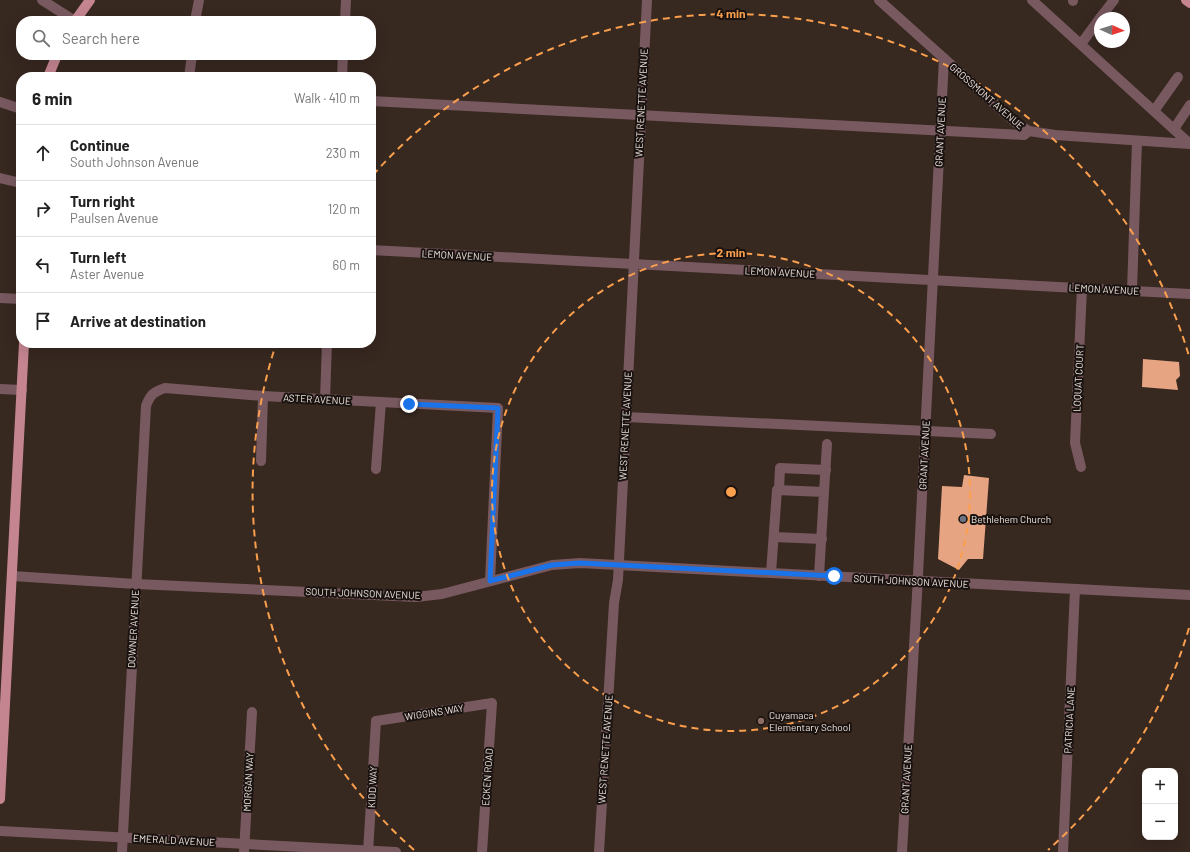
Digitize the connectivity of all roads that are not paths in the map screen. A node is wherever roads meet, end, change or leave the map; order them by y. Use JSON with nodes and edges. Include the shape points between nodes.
{"nodes":[{"id":1,"x":42,"y":0,"type":"edge"},
{"id":2,"x":90,"y":0,"type":"edge"},
{"id":3,"x":199,"y":0,"type":"edge"},
{"id":4,"x":346,"y":0,"type":"edge"},
{"id":5,"x":647,"y":0,"type":"edge"},
{"id":6,"x":879,"y":0,"type":"edge"},
{"id":7,"x":1032,"y":0,"type":"edge"},
{"id":8,"x":1114,"y":0,"type":"edge"},
{"id":9,"x":1186,"y":0,"type":"edge"},
{"id":10,"x":1190,"y":3,"type":"edge"},
{"id":11,"x":1105,"y":12,"type":"edge"},
{"id":12,"x":67,"y":16,"type":"edge"},
{"id":13,"x":79,"y":16,"type":"edge"},
{"id":14,"x":196,"y":16,"type":"edge"},
{"id":15,"x":345,"y":16,"type":"edge"},
{"id":16,"x":1094,"y":26,"type":"edge"},
{"id":17,"x":1080,"y":44,"type":"junction"},
{"id":18,"x":944,"y":58,"type":"junction"},
{"id":19,"x":54,"y":60,"type":"edge"},
{"id":20,"x":191,"y":60,"type":"edge"},
{"id":21,"x":343,"y":60,"type":"edge"},
{"id":22,"x":50,"y":72,"type":"edge"},
{"id":23,"x":190,"y":72,"type":"edge"},
{"id":24,"x":342,"y":72,"type":"edge"},
{"id":25,"x":1178,"y":77,"type":"dead end"},
{"id":26,"x":376,"y":101,"type":"edge"},
{"id":27,"x":0,"y":102,"type":"edge"},
{"id":28,"x":1190,"y":105,"type":"edge"},
{"id":29,"x":16,"y":107,"type":"edge"},
{"id":30,"x":1154,"y":111,"type":"junction"},
{"id":31,"x":641,"y":116,"type":"junction"},
{"id":32,"x":1174,"y":129,"type":"junction"},
{"id":33,"x":940,"y":131,"type":"junction"},
{"id":34,"x":1030,"y":132,"type":"junction"},
{"id":35,"x":1137,"y":141,"type":"junction"},
{"id":36,"x":1190,"y":144,"type":"edge"},
{"id":37,"x":0,"y":178,"type":"edge"},
{"id":38,"x":16,"y":182,"type":"edge"},
{"id":39,"x":376,"y":250,"type":"edge"},
{"id":40,"x":634,"y":265,"type":"junction"},
{"id":41,"x":933,"y":280,"type":"junction"},
{"id":42,"x":1082,"y":288,"type":"junction"},
{"id":43,"x":1132,"y":291,"type":"junction"},
{"id":44,"x":1190,"y":294,"type":"edge"},
{"id":45,"x":0,"y":298,"type":"edge"},
{"id":46,"x":16,"y":299,"type":"edge"},
{"id":47,"x":24,"y":348,"type":"edge"},
{"id":48,"x":328,"y":348,"type":"edge"},
{"id":49,"x":0,"y":389,"type":"edge"},
{"id":50,"x":22,"y":390,"type":"junction"},
{"id":51,"x":263,"y":396,"type":"junction"},
{"id":52,"x":324,"y":399,"type":"junction"},
{"id":53,"x":381,"y":402,"type":"junction"},
{"id":54,"x":146,"y":406,"type":"joint"},
{"id":55,"x":626,"y":417,"type":"junction"},
{"id":56,"x":926,"y":431,"type":"junction"},
{"id":57,"x":991,"y":434,"type":"dead end"},
{"id":58,"x":827,"y":444,"type":"dead end"},
{"id":59,"x":261,"y":461,"type":"dead end"},
{"id":60,"x":1081,"y":467,"type":"dead end"},
{"id":61,"x":376,"y":469,"type":"dead end"},
{"id":62,"x":826,"y":470,"type":"junction"},
{"id":63,"x":779,"y":490,"type":"junction"},
{"id":64,"x":824,"y":492,"type":"junction"},
{"id":65,"x":774,"y":537,"type":"junction"},
{"id":66,"x":822,"y":539,"type":"junction"},
{"id":67,"x":619,"y":565,"type":"junction"},
{"id":68,"x":772,"y":573,"type":"junction"},
{"id":69,"x":12,"y":576,"type":"junction"},
{"id":70,"x":819,"y":576,"type":"junction"},
{"id":71,"x":490,"y":581,"type":"junction"},
{"id":72,"x":918,"y":581,"type":"junction"},
{"id":73,"x":136,"y":584,"type":"junction"},
{"id":74,"x":1075,"y":589,"type":"junction"},
{"id":75,"x":1190,"y":595,"type":"edge"},
{"id":76,"x":492,"y":703,"type":"joint"},
{"id":77,"x":252,"y":712,"type":"dead end"},
{"id":78,"x":376,"y":721,"type":"joint"},
{"id":79,"x":0,"y":799,"type":"edge"},
{"id":80,"x":0,"y":831,"type":"edge"},
{"id":81,"x":123,"y":838,"type":"junction"},
{"id":82,"x":245,"y":848,"type":"edge"},
{"id":83,"x":368,"y":851,"type":"edge"},
{"id":84,"x":122,"y":852,"type":"edge"},
{"id":85,"x":396,"y":852,"type":"edge"},
{"id":86,"x":482,"y":852,"type":"edge"},
{"id":87,"x":599,"y":852,"type":"edge"},
{"id":88,"x":902,"y":852,"type":"edge"},
{"id":89,"x":1063,"y":852,"type":"edge"}],
"edges":[{"from":1,"to":12,"type":"street"},
{"from":2,"to":13,"type":"main road"},
{"from":3,"to":14,"type":"street"},
{"from":4,"to":15,"type":"street"},
{"from":5,"to":31,"type":"street","name":"WEST RENETTE AVENUE"},
{"from":6,"to":18,"type":"street","name":"GROSSMONT AVENUE"},
{"from":7,"to":17,"type":"street"},
{"from":8,"to":11,"type":"street"},
{"from":9,"to":10,"type":"main road"},
{"from":16,"to":17,"type":"street"},
{"from":17,"to":30,"type":"street"},
{"from":18,"to":33,"type":"street","name":"GRANT AVENUE"},
{"from":18,"to":34,"type":"street","name":"GROSSMONT AVENUE","via":[[1016,123]]},
{"from":19,"to":22,"type":"main road"},
{"from":20,"to":23,"type":"street"},
{"from":21,"to":24,"type":"street"},
{"from":25,"to":30,"type":"street"},
{"from":26,"to":31,"type":"street"},
{"from":27,"to":29,"type":"street"},
{"from":28,"to":32,"type":"street"},
{"from":30,"to":32,"type":"street"},
{"from":31,"to":33,"type":"street"},
{"from":31,"to":40,"type":"street","name":"WEST RENETTE AVENUE"},
{"from":32,"to":36,"type":"street"},
{"from":33,"to":34,"type":"street","via":[[1024,135]]},
{"from":33,"to":41,"type":"street","name":"GRANT AVENUE"},
{"from":34,"to":35,"type":"street","name":"GROSSMONT AVENUE"},
{"from":35,"to":36,"type":"street","name":"GROSSMONT AVENUE"},
{"from":35,"to":43,"type":"street"},
{"from":37,"to":38,"type":"street"},
{"from":39,"to":40,"type":"street","name":"LEMON AVENUE"},
{"from":40,"to":41,"type":"street","name":"LEMON AVENUE"},
{"from":40,"to":55,"type":"street","name":"WEST RENETTE AVENUE"},
{"from":41,"to":42,"type":"street","name":"LEMON AVENUE"},
{"from":41,"to":56,"type":"street","name":"GRANT AVENUE"},
{"from":42,"to":43,"type":"street","name":"LEMON AVENUE"},
{"from":42,"to":60,"type":"street","name":"LOQUAT COURT","via":[[1075,443]]},
{"from":43,"to":44,"type":"street","name":"LEMON AVENUE"},
{"from":45,"to":46,"type":"street"},
{"from":47,"to":50,"type":"main road"},
{"from":48,"to":52,"type":"street"},
{"from":49,"to":50,"type":"street"},
{"from":50,"to":69,"type":"main road"},
{"from":51,"to":52,"type":"street","name":"ASTER AVENUE"},
{"from":51,"to":54,"type":"street","name":"ASTER AVENUE","via":[[165,388],[155,391]]},
{"from":51,"to":59,"type":"street"},
{"from":52,"to":53,"type":"street","name":"ASTER AVENUE"},
{"from":53,"to":61,"type":"street"},
{"from":53,"to":71,"type":"street","name":"ASTER AVENUE","via":[[498,408]]},
{"from":54,"to":73,"type":"street","name":"DOWNER AVENUE"},
{"from":55,"to":56,"type":"street"},
{"from":55,"to":67,"type":"street","name":"WEST RENETTE AVENUE"},
{"from":56,"to":57,"type":"street"},
{"from":56,"to":72,"type":"street","name":"GRANT AVENUE"},
{"from":58,"to":62,"type":"street"},
{"from":62,"to":63,"type":"street","via":[[780,468]]},
{"from":62,"to":64,"type":"street"},
{"from":63,"to":64,"type":"street"},
{"from":63,"to":65,"type":"street"},
{"from":64,"to":66,"type":"street"},
{"from":65,"to":66,"type":"street"},
{"from":65,"to":68,"type":"street"},
{"from":66,"to":70,"type":"street"},
{"from":67,"to":68,"type":"street","name":"SOUTH JOHNSON AVENUE"},
{"from":67,"to":71,"type":"street","name":"SOUTH JOHNSON AVENUE","via":[[552,565]]},
{"from":67,"to":87,"type":"street","name":"WEST RENETTE AVENUE","via":[[614,603]]},
{"from":68,"to":70,"type":"street","name":"SOUTH JOHNSON AVENUE"},
{"from":69,"to":73,"type":"street","name":"SOUTH JOHNSON AVENUE"},
{"from":69,"to":79,"type":"main road"},
{"from":70,"to":72,"type":"street","name":"SOUTH JOHNSON AVENUE"},
{"from":71,"to":73,"type":"street","name":"SOUTH JOHNSON AVENUE","via":[[442,594],[416,596]]},
{"from":72,"to":74,"type":"street","name":"SOUTH JOHNSON AVENUE"},
{"from":72,"to":88,"type":"street","name":"GRANT AVENUE"},
{"from":73,"to":81,"type":"street","name":"DOWNER AVENUE"},
{"from":74,"to":75,"type":"street","name":"SOUTH JOHNSON AVENUE"},
{"from":74,"to":89,"type":"street","name":"PATRICIA LANE"},
{"from":76,"to":78,"type":"street","name":"WIGGINS WAY"},
{"from":76,"to":86,"type":"street","name":"ECKEN ROAD"},
{"from":77,"to":82,"type":"street","name":"MORGAN WAY"},
{"from":78,"to":83,"type":"street","name":"KIDD WAY"},
{"from":80,"to":81,"type":"street","name":"EMERALD AVENUE"},
{"from":81,"to":82,"type":"street","name":"EMERALD AVENUE"},
{"from":81,"to":84,"type":"street","name":"DOWNER AVENUE"},
{"from":82,"to":83,"type":"street","name":"EMERALD AVENUE"},
{"from":83,"to":85,"type":"street","name":"EMERALD AVENUE"}]}
